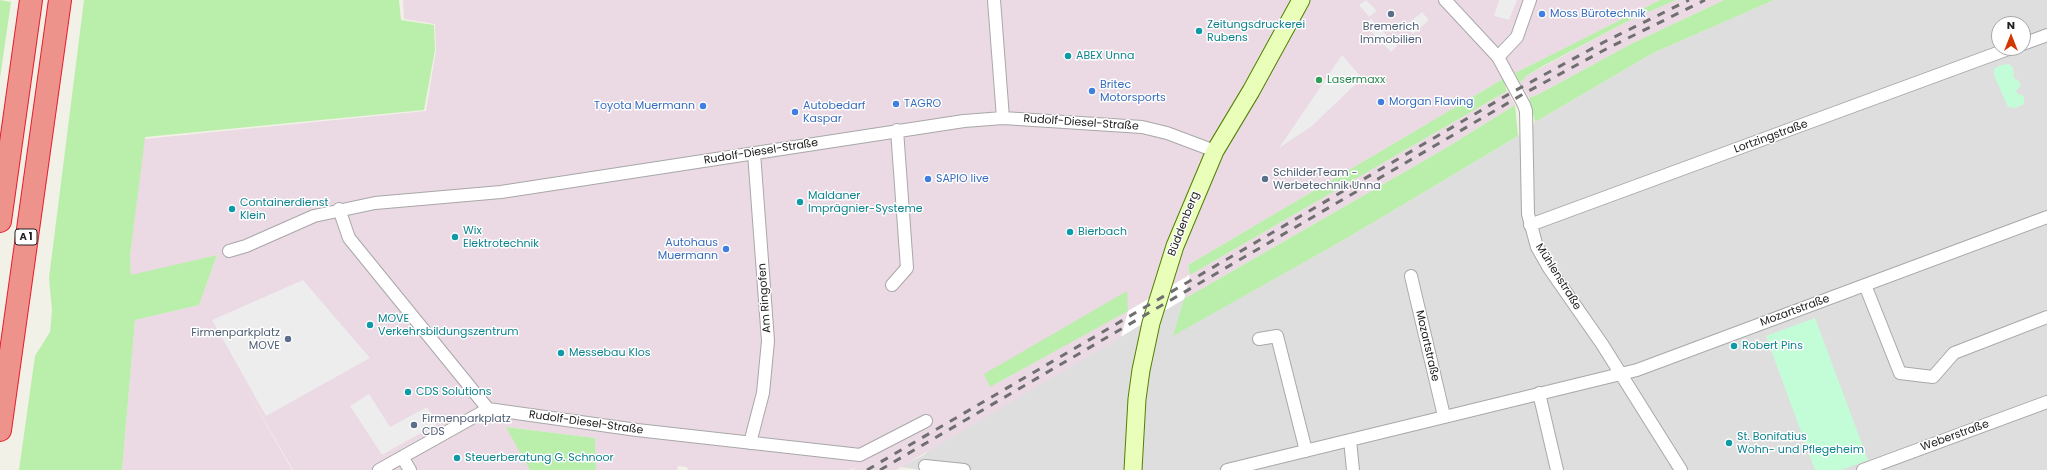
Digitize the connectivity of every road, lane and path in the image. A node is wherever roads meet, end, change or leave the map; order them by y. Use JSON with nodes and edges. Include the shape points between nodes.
{"nodes":[{"id":1,"x":31,"y":0,"type":"edge"},
{"id":2,"x":60,"y":0,"type":"edge"},
{"id":3,"x":994,"y":0,"type":"edge"},
{"id":4,"x":1301,"y":0,"type":"edge"},
{"id":5,"x":1445,"y":0,"type":"edge"},
{"id":6,"x":1530,"y":0,"type":"edge"},
{"id":7,"x":2047,"y":35,"type":"edge"},
{"id":8,"x":2031,"y":41,"type":"edge"},
{"id":9,"x":1991,"y":55,"type":"edge"},
{"id":10,"x":1498,"y":57,"type":"junction"},
{"id":11,"x":1003,"y":118,"type":"junction"},
{"id":12,"x":897,"y":130,"type":"junction"},
{"id":13,"x":1215,"y":151,"type":"junction"},
{"id":14,"x":754,"y":153,"type":"junction"},
{"id":15,"x":339,"y":209,"type":"junction"},
{"id":16,"x":2047,"y":217,"type":"edge"},
{"id":17,"x":0,"y":221,"type":"edge"},
{"id":18,"x":1530,"y":225,"type":"junction"},
{"id":19,"x":229,"y":251,"type":"dead end"},
{"id":20,"x":1411,"y":276,"type":"dead end"},
{"id":21,"x":892,"y":284,"type":"dead end"},
{"id":22,"x":1865,"y":284,"type":"junction"},
{"id":23,"x":2047,"y":317,"type":"edge"},
{"id":24,"x":1259,"y":339,"type":"dead end"},
{"id":25,"x":1620,"y":374,"type":"junction"},
{"id":26,"x":1539,"y":393,"type":"junction"},
{"id":27,"x":2047,"y":402,"type":"edge"},
{"id":28,"x":488,"y":409,"type":"junction"},
{"id":29,"x":1444,"y":416,"type":"junction"},
{"id":30,"x":926,"y":421,"type":"dead end"},
{"id":31,"x":0,"y":430,"type":"edge"},
{"id":32,"x":1350,"y":440,"type":"junction"},
{"id":33,"x":750,"y":442,"type":"junction"},
{"id":34,"x":1306,"y":451,"type":"junction"},
{"id":35,"x":402,"y":457,"type":"junction"},
{"id":36,"x":925,"y":466,"type":"dead end"},
{"id":37,"x":379,"y":470,"type":"edge"},
{"id":38,"x":410,"y":470,"type":"edge"},
{"id":39,"x":964,"y":470,"type":"edge"},
{"id":40,"x":1133,"y":470,"type":"edge"},
{"id":41,"x":1227,"y":470,"type":"edge"},
{"id":42,"x":1353,"y":470,"type":"edge"},
{"id":43,"x":1557,"y":470,"type":"edge"},
{"id":44,"x":1681,"y":470,"type":"edge"},
{"id":45,"x":1863,"y":470,"type":"edge"}],
"edges":[{"from":1,"to":17,"type":"highway"},
{"from":2,"to":31,"type":"highway","number":"A 1"},
{"from":3,"to":11,"type":"street"},
{"from":4,"to":13,"type":"street","name":"Büddenberg"},
{"from":5,"to":10,"type":"street","name":"Mühlenstraße"},
{"from":6,"to":10,"type":"street","via":[[1517,37]]},
{"from":7,"to":8,"type":"street"},
{"from":9,"to":18,"type":"street","name":"Lortzingstraße"},
{"from":10,"to":18,"type":"street","name":"Mühlenstraße","via":[[1526,111]]},
{"from":11,"to":12,"type":"street","name":"Rudolf-Diesel-Straße"},
{"from":11,"to":13,"type":"street","name":"Rudolf-Diesel-Straße","via":[[1142,127],[1167,133]]},
{"from":12,"to":14,"type":"street","name":"Rudolf-Diesel-Straße"},
{"from":12,"to":21,"type":"street","via":[[907,268]]},
{"from":13,"to":40,"type":"street","name":"Büddenberg","via":[[1177,240],[1151,323],[1137,399]]},
{"from":14,"to":15,"type":"street","name":"Rudolf-Diesel-Straße","via":[[501,192],[375,202]]},
{"from":14,"to":33,"type":"street","name":"Am Ringofen","via":[[768,341],[763,393]]},
{"from":15,"to":19,"type":"street","name":"Rudolf-Diesel-Straße","via":[[314,216]]},
{"from":15,"to":28,"type":"street","via":[[349,238]]},
{"from":16,"to":22,"type":"street","name":"Mozartstraße"},
{"from":18,"to":25,"type":"street","name":"Mühlenstraße","via":[[1542,257]]},
{"from":20,"to":29,"type":"street","name":"Mozartstraße"},
{"from":22,"to":23,"type":"street","via":[[1900,373],[1933,377],[1954,353]]},
{"from":22,"to":25,"type":"street","name":"Mozartstraße","via":[[1637,370]]},
{"from":24,"to":34,"type":"street","via":[[1276,336]]},
{"from":25,"to":26,"type":"street","name":"Mozartstraße"},
{"from":25,"to":44,"type":"street","name":"Mühlenstraße"},
{"from":26,"to":29,"type":"street","name":"Mozartstraße"},
{"from":26,"to":43,"type":"street"},
{"from":27,"to":45,"type":"street","name":"Weberstraße"},
{"from":28,"to":33,"type":"street","name":"Rudolf-Diesel-Straße","via":[[637,430]]},
{"from":28,"to":35,"type":"street"},
{"from":29,"to":32,"type":"street","name":"Mozartstraße"},
{"from":30,"to":33,"type":"street","name":"Rudolf-Diesel-Straße","via":[[860,455]]},
{"from":32,"to":34,"type":"street","name":"Mozartstraße"},
{"from":32,"to":42,"type":"street"},
{"from":34,"to":41,"type":"street","name":"Mozartstraße"},
{"from":35,"to":37,"type":"street"},
{"from":35,"to":38,"type":"street"},
{"from":36,"to":39,"type":"street"}]}
